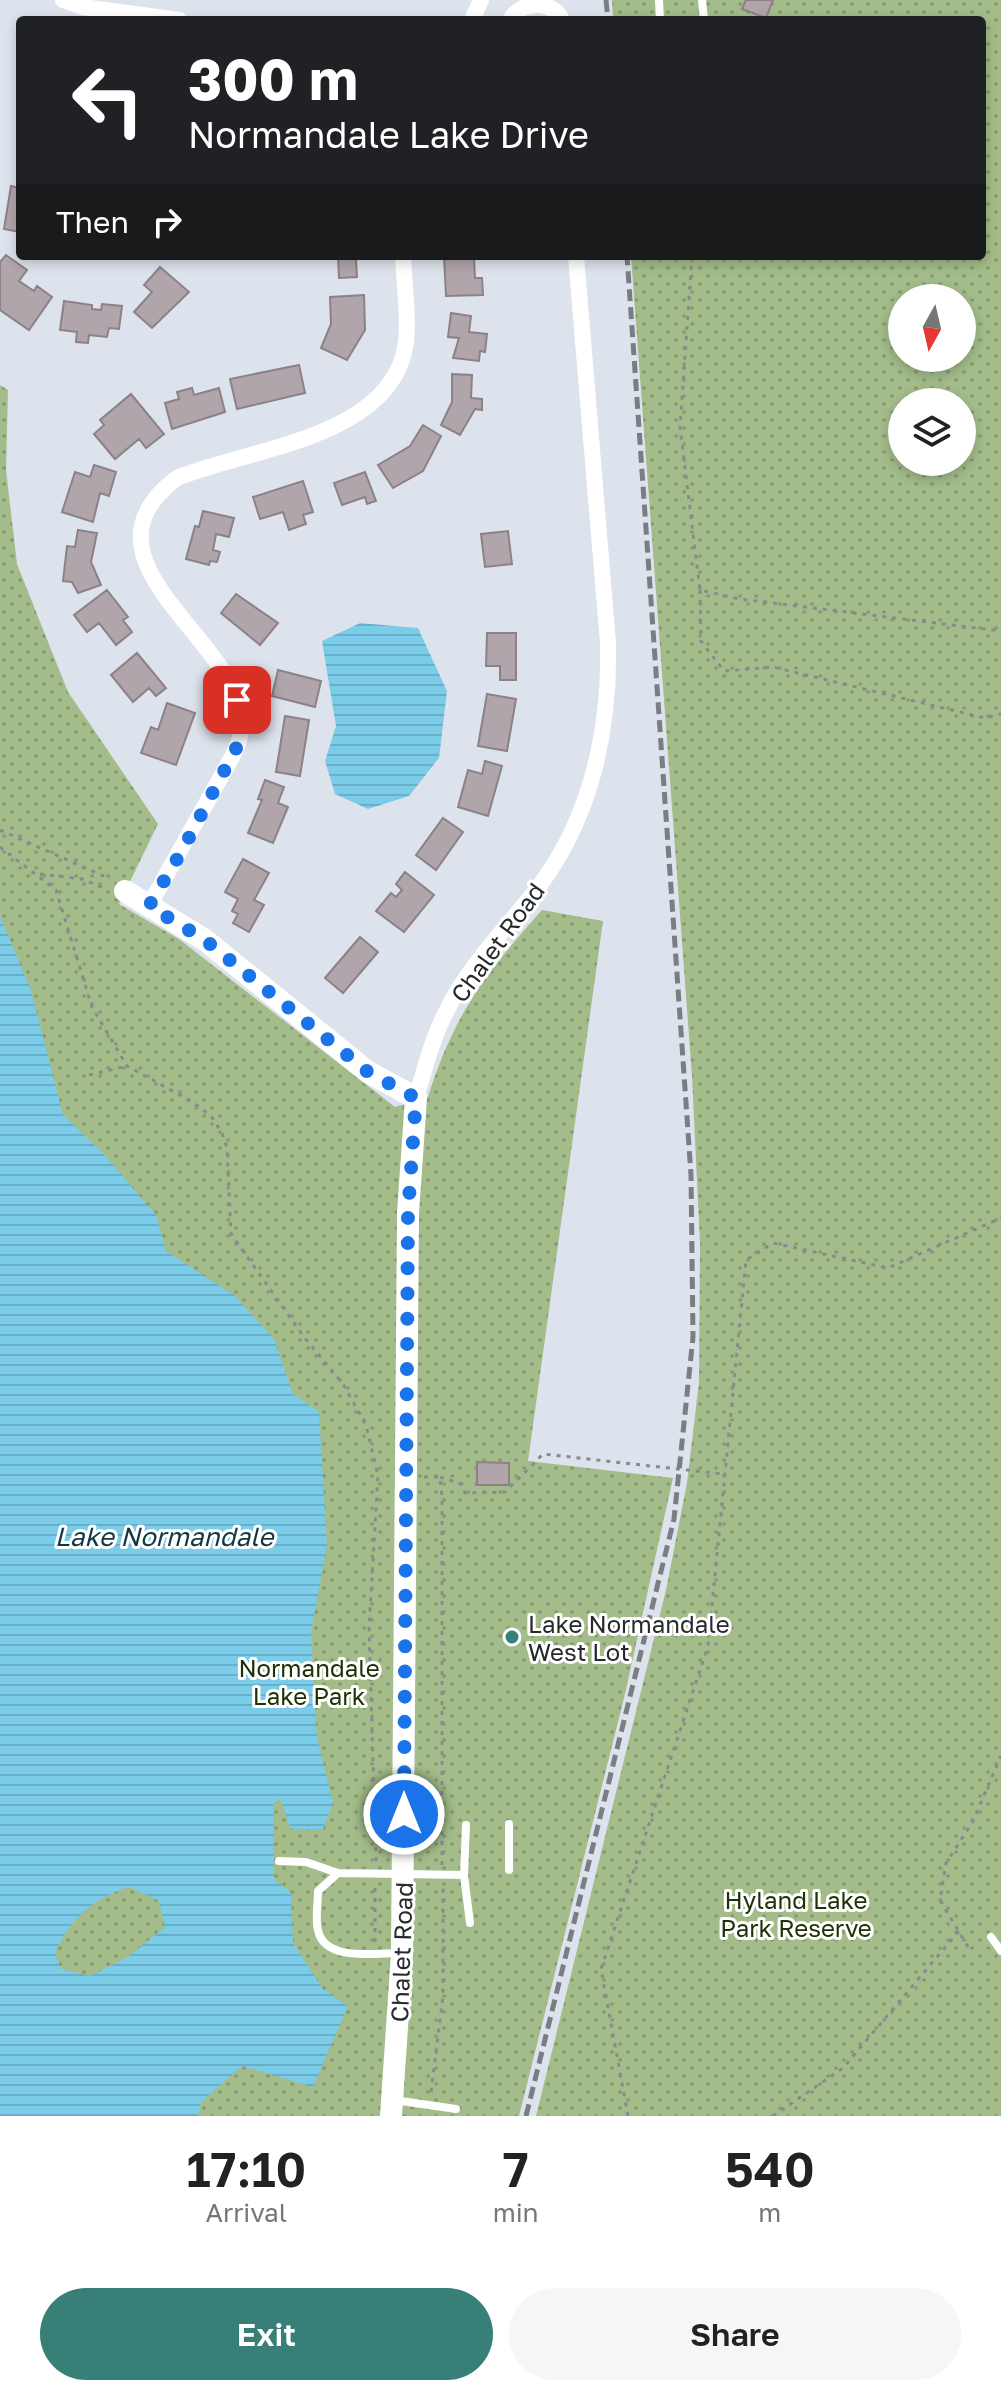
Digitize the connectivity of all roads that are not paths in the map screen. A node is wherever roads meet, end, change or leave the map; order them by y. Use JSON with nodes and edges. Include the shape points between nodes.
{"nodes":[{"id":1,"x":63,"y":0,"type":"edge"},
{"id":2,"x":554,"y":3,"type":"edge"},
{"id":3,"x":133,"y":16,"type":"edge"},
{"id":4,"x":512,"y":16,"type":"edge"},
{"id":5,"x":403,"y":260,"type":"edge"},
{"id":6,"x":576,"y":260,"type":"edge"},
{"id":7,"x":125,"y":891,"type":"road end"},
{"id":8,"x":149,"y":906,"type":"junction"},
{"id":9,"x":416,"y":1098,"type":"junction"},
{"id":10,"x":509,"y":1824,"type":"dead end"},
{"id":11,"x":466,"y":1825,"type":"dead end"},
{"id":12,"x":279,"y":1861,"type":"dead end"},
{"id":13,"x":509,"y":1870,"type":"dead end"},
{"id":14,"x":338,"y":1873,"type":"junction"},
{"id":15,"x":464,"y":1875,"type":"junction"},
{"id":16,"x":403,"y":1876,"type":"junction"},
{"id":17,"x":470,"y":1923,"type":"dead end"},
{"id":18,"x":991,"y":1937,"type":"dead end"},
{"id":19,"x":1001,"y":1951,"type":"edge"},
{"id":20,"x":402,"y":1953,"type":"junction"},
{"id":21,"x":392,"y":2108,"type":"edge"},
{"id":22,"x":456,"y":2109,"type":"dead end"}],
"edges":[{"from":1,"to":3,"type":"street"},
{"from":2,"to":4,"type":"street","via":[[528,1]]},
{"from":5,"to":8,"type":"street","via":[[406,343],[382,394],[337,426],[177,478],[150,507],[143,525],[145,562],[228,683],[242,719],[241,739]]},
{"from":6,"to":9,"type":"street","name":"Chalet Road","via":[[608,643],[604,731],[584,802],[559,856],[464,980],[445,1014]]},
{"from":7,"to":8,"type":"street"},
{"from":8,"to":9,"type":"street","via":[[205,940],[368,1072]]},
{"from":9,"to":16,"type":"street","name":"Chalet Road","via":[[408,1213]]},
{"from":10,"to":13,"type":"lane"},
{"from":11,"to":15,"type":"lane"},
{"from":12,"to":14,"type":"lane","via":[[306,1862]]},
{"from":14,"to":16,"type":"lane"},
{"from":14,"to":20,"type":"lane","via":[[318,1891],[321,1938],[338,1951]]},
{"from":15,"to":16,"type":"lane"},
{"from":15,"to":17,"type":"lane"},
{"from":16,"to":20,"type":"street","name":"Chalet Road"},
{"from":18,"to":19,"type":"lane"},
{"from":20,"to":21,"type":"street","name":"Chalet Road"},
{"from":21,"to":22,"type":"lane"}]}
